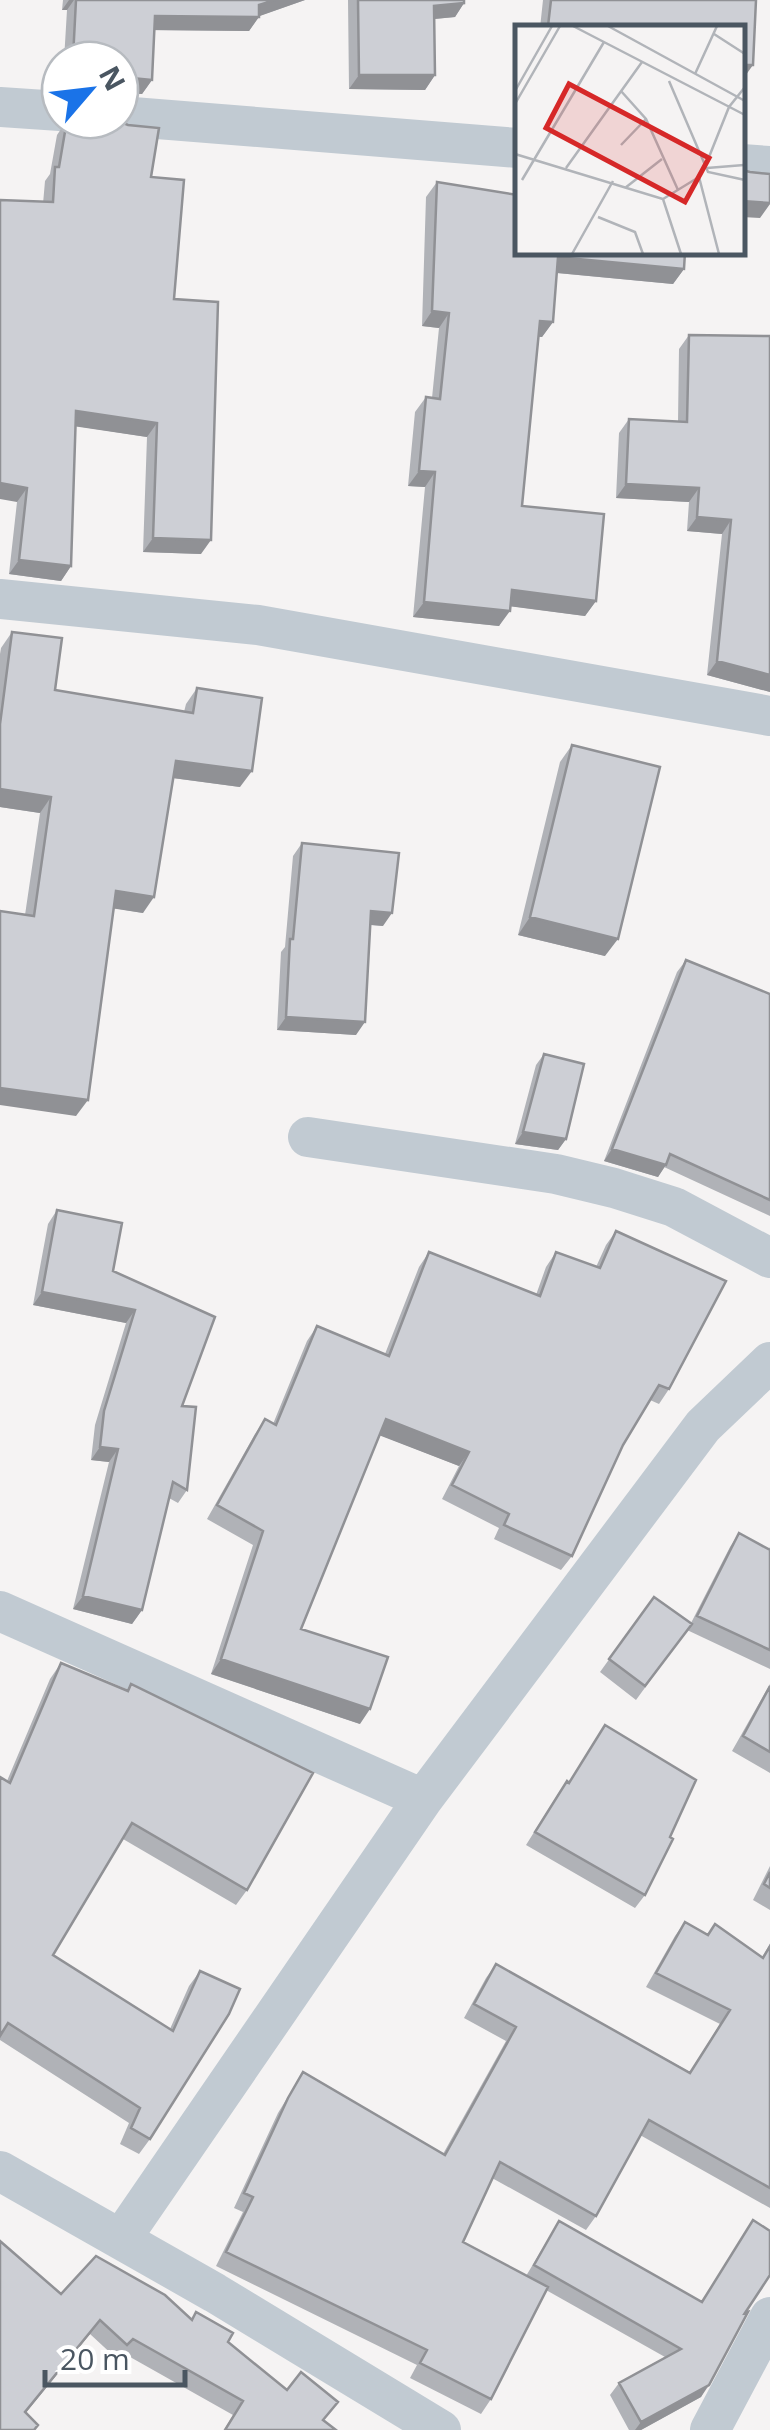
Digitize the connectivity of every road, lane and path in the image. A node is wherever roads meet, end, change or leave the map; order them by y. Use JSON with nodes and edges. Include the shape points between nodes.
{"nodes":[{"id":1,"x":0,"y":106,"type":"edge"},
{"id":2,"x":40,"y":110,"type":"edge"},
{"id":3,"x":140,"y":118,"type":"edge"},
{"id":4,"x":515,"y":148,"type":"edge"},
{"id":5,"x":745,"y":164,"type":"edge"},
{"id":6,"x":770,"y":166,"type":"edge"},
{"id":7,"x":0,"y":599,"type":"edge"},
{"id":8,"x":770,"y":716,"type":"edge"},
{"id":9,"x":308,"y":1137,"type":"dead end"},
{"id":10,"x":770,"y":1258,"type":"edge"},
{"id":11,"x":770,"y":1362,"type":"edge"},
{"id":12,"x":0,"y":1611,"type":"edge"},
{"id":13,"x":423,"y":1799,"type":"junction"},
{"id":14,"x":0,"y":2171,"type":"edge"},
{"id":15,"x":122,"y":2238,"type":"junction"},
{"id":16,"x":770,"y":2317,"type":"edge"},
{"id":17,"x":439,"y":2430,"type":"edge"},
{"id":18,"x":710,"y":2430,"type":"edge"}],
"edges":[{"from":1,"to":2,"type":"street"},
{"from":3,"to":4,"type":"street"},
{"from":5,"to":6,"type":"street"},
{"from":7,"to":8,"type":"street","via":[[258,625]]},
{"from":9,"to":10,"type":"street","via":[[614,1188],[674,1206]]},
{"from":11,"to":13,"type":"street","via":[[703,1426]]},
{"from":12,"to":13,"type":"street"},
{"from":13,"to":15,"type":"street"},
{"from":14,"to":15,"type":"street"},
{"from":15,"to":17,"type":"street"},
{"from":16,"to":18,"type":"street"}]}
